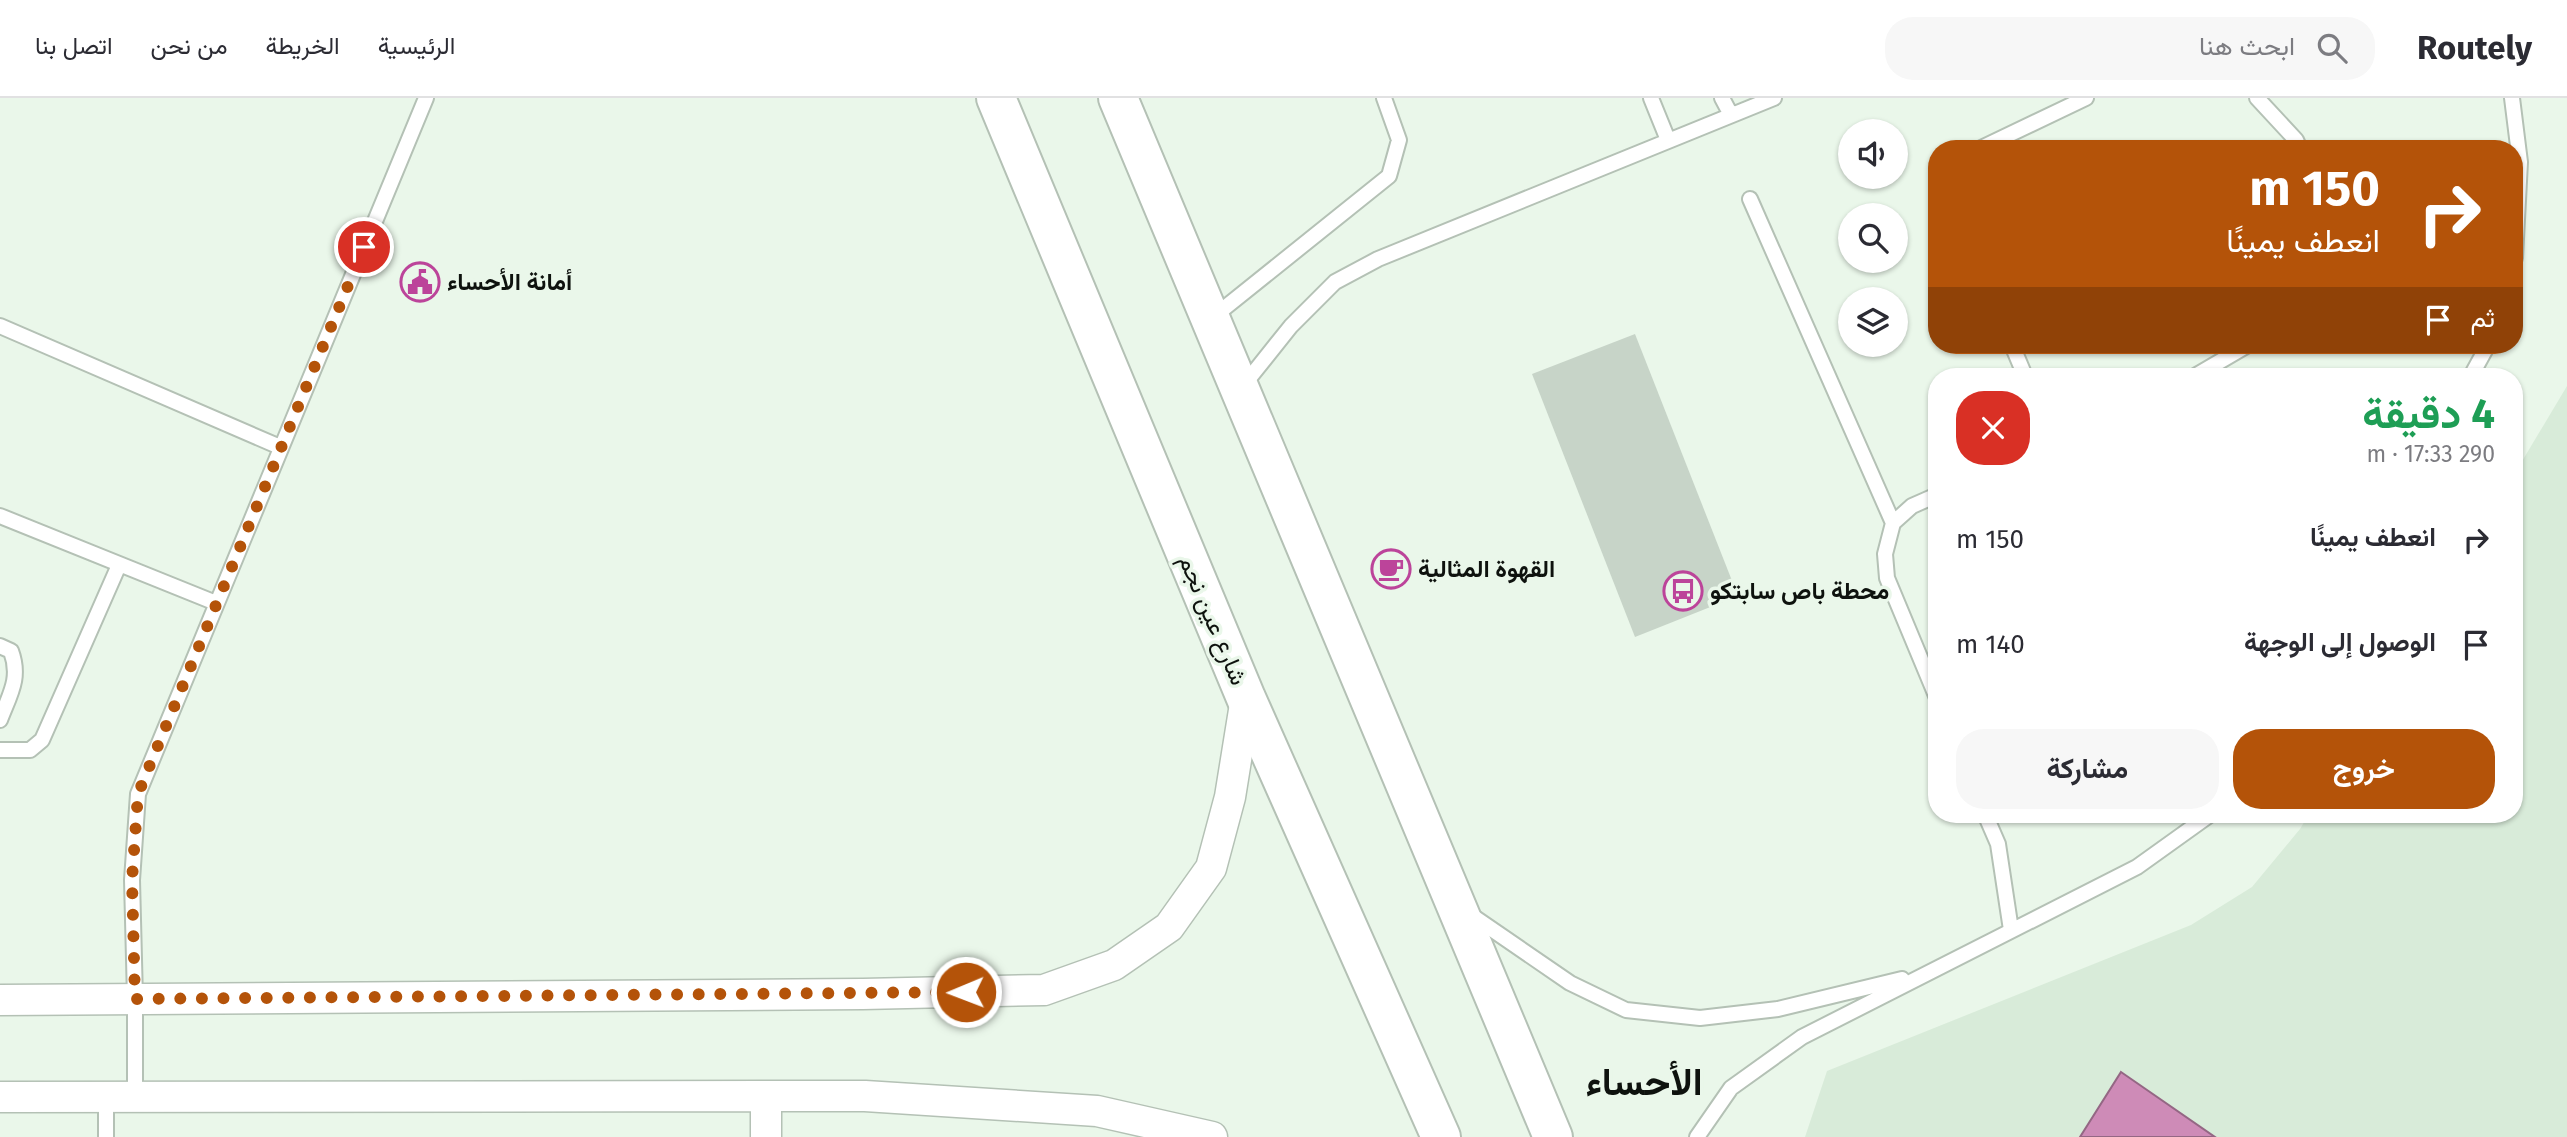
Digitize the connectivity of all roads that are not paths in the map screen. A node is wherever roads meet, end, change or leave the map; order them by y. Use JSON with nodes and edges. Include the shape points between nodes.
{"nodes":[{"id":1,"x":426,"y":98,"type":"edge"},
{"id":2,"x":996,"y":98,"type":"edge"},
{"id":3,"x":1118,"y":98,"type":"edge"},
{"id":4,"x":1384,"y":98,"type":"edge"},
{"id":5,"x":1651,"y":98,"type":"edge"},
{"id":6,"x":1722,"y":98,"type":"edge"},
{"id":7,"x":1774,"y":98,"type":"edge"},
{"id":8,"x":2086,"y":98,"type":"edge"},
{"id":9,"x":2257,"y":98,"type":"edge"},
{"id":10,"x":2512,"y":98,"type":"edge"},
{"id":11,"x":1731,"y":116,"type":"junction"},
{"id":12,"x":1668,"y":140,"type":"junction"},
{"id":13,"x":1998,"y":140,"type":"edge"},
{"id":14,"x":2296,"y":140,"type":"edge"},
{"id":15,"x":2517,"y":140,"type":"edge"},
{"id":16,"x":1750,"y":199,"type":"dead end"},
{"id":17,"x":1211,"y":319,"type":"junction"},
{"id":18,"x":0,"y":326,"type":"edge"},
{"id":19,"x":2233,"y":354,"type":"edge"},
{"id":20,"x":2209,"y":368,"type":"edge"},
{"id":21,"x":1241,"y":389,"type":"junction"},
{"id":22,"x":280,"y":447,"type":"junction"},
{"id":23,"x":1928,"y":499,"type":"edge"},
{"id":24,"x":0,"y":516,"type":"edge"},
{"id":25,"x":1894,"y":523,"type":"junction"},
{"id":26,"x":119,"y":565,"type":"junction"},
{"id":27,"x":216,"y":603,"type":"junction"},
{"id":28,"x":0,"y":646,"type":"edge"},
{"id":29,"x":1928,"y":676,"type":"edge"},
{"id":30,"x":1246,"y":698,"type":"junction"},
{"id":31,"x":0,"y":720,"type":"edge"},
{"id":32,"x":0,"y":750,"type":"edge"},
{"id":33,"x":1989,"y":823,"type":"edge"},
{"id":34,"x":2198,"y":823,"type":"edge"},
{"id":35,"x":1455,"y":904,"type":"junction"},
{"id":36,"x":2011,"y":930,"type":"junction"},
{"id":37,"x":1924,"y":974,"type":"junction"},
{"id":38,"x":135,"y":999,"type":"junction"},
{"id":39,"x":0,"y":1000,"type":"edge"},
{"id":40,"x":766,"y":1096,"type":"junction"},
{"id":41,"x":0,"y":1097,"type":"edge"},
{"id":42,"x":120,"y":1097,"type":"junction"},
{"id":43,"x":106,"y":1137,"type":"edge"},
{"id":44,"x":766,"y":1137,"type":"edge"},
{"id":45,"x":1212,"y":1137,"type":"edge"},
{"id":46,"x":1440,"y":1137,"type":"edge"},
{"id":47,"x":1553,"y":1137,"type":"edge"},
{"id":48,"x":1697,"y":1137,"type":"edge"}],
"edges":[{"from":1,"to":22,"type":"lane"},
{"from":2,"to":30,"type":"main road","name":"شارع عين نجم"},
{"from":3,"to":17,"type":"main road"},
{"from":4,"to":17,"type":"lane","via":[[1399,140],[1389,176]]},
{"from":5,"to":12,"type":"lane"},
{"from":6,"to":11,"type":"lane"},
{"from":7,"to":11,"type":"lane"},
{"from":8,"to":13,"type":"lane"},
{"from":9,"to":14,"type":"lane"},
{"from":10,"to":15,"type":"lane"},
{"from":11,"to":12,"type":"lane"},
{"from":12,"to":21,"type":"lane","via":[[1378,259],[1335,282],[1291,326]]},
{"from":16,"to":25,"type":"lane"},
{"from":17,"to":21,"type":"main road"},
{"from":18,"to":22,"type":"lane"},
{"from":19,"to":20,"type":"lane"},
{"from":21,"to":35,"type":"main road"},
{"from":22,"to":27,"type":"lane"},
{"from":23,"to":25,"type":"lane"},
{"from":24,"to":26,"type":"lane"},
{"from":25,"to":29,"type":"lane","via":[[1885,554],[1887,578]]},
{"from":26,"to":27,"type":"lane"},
{"from":26,"to":32,"type":"lane","via":[[43,740],[30,750]]},
{"from":27,"to":38,"type":"lane","via":[[138,794],[132,880]]},
{"from":28,"to":31,"type":"lane","via":[[11,651],[16,665]]},
{"from":30,"to":38,"type":"street","via":[[1230,797],[1211,868],[1169,927],[1114,965],[1044,990]]},
{"from":30,"to":46,"type":"main road","name":"شارع عين نجم"},
{"from":33,"to":36,"type":"lane","via":[[1998,844]]},
{"from":34,"to":36,"type":"lane","via":[[2137,867]]},
{"from":35,"to":37,"type":"lane","via":[[1570,983],[1626,1010],[1700,1018],[1778,1009]]},
{"from":35,"to":47,"type":"main road"},
{"from":36,"to":37,"type":"lane"},
{"from":37,"to":48,"type":"lane","via":[[1802,1037],[1731,1088]]},
{"from":38,"to":39,"type":"street"},
{"from":38,"to":42,"type":"lane"},
{"from":40,"to":42,"type":"street"},
{"from":40,"to":44,"type":"street"},
{"from":40,"to":45,"type":"street","via":[[865,1096],[1097,1111]]},
{"from":41,"to":42,"type":"street"},
{"from":42,"to":43,"type":"lane"}]}
